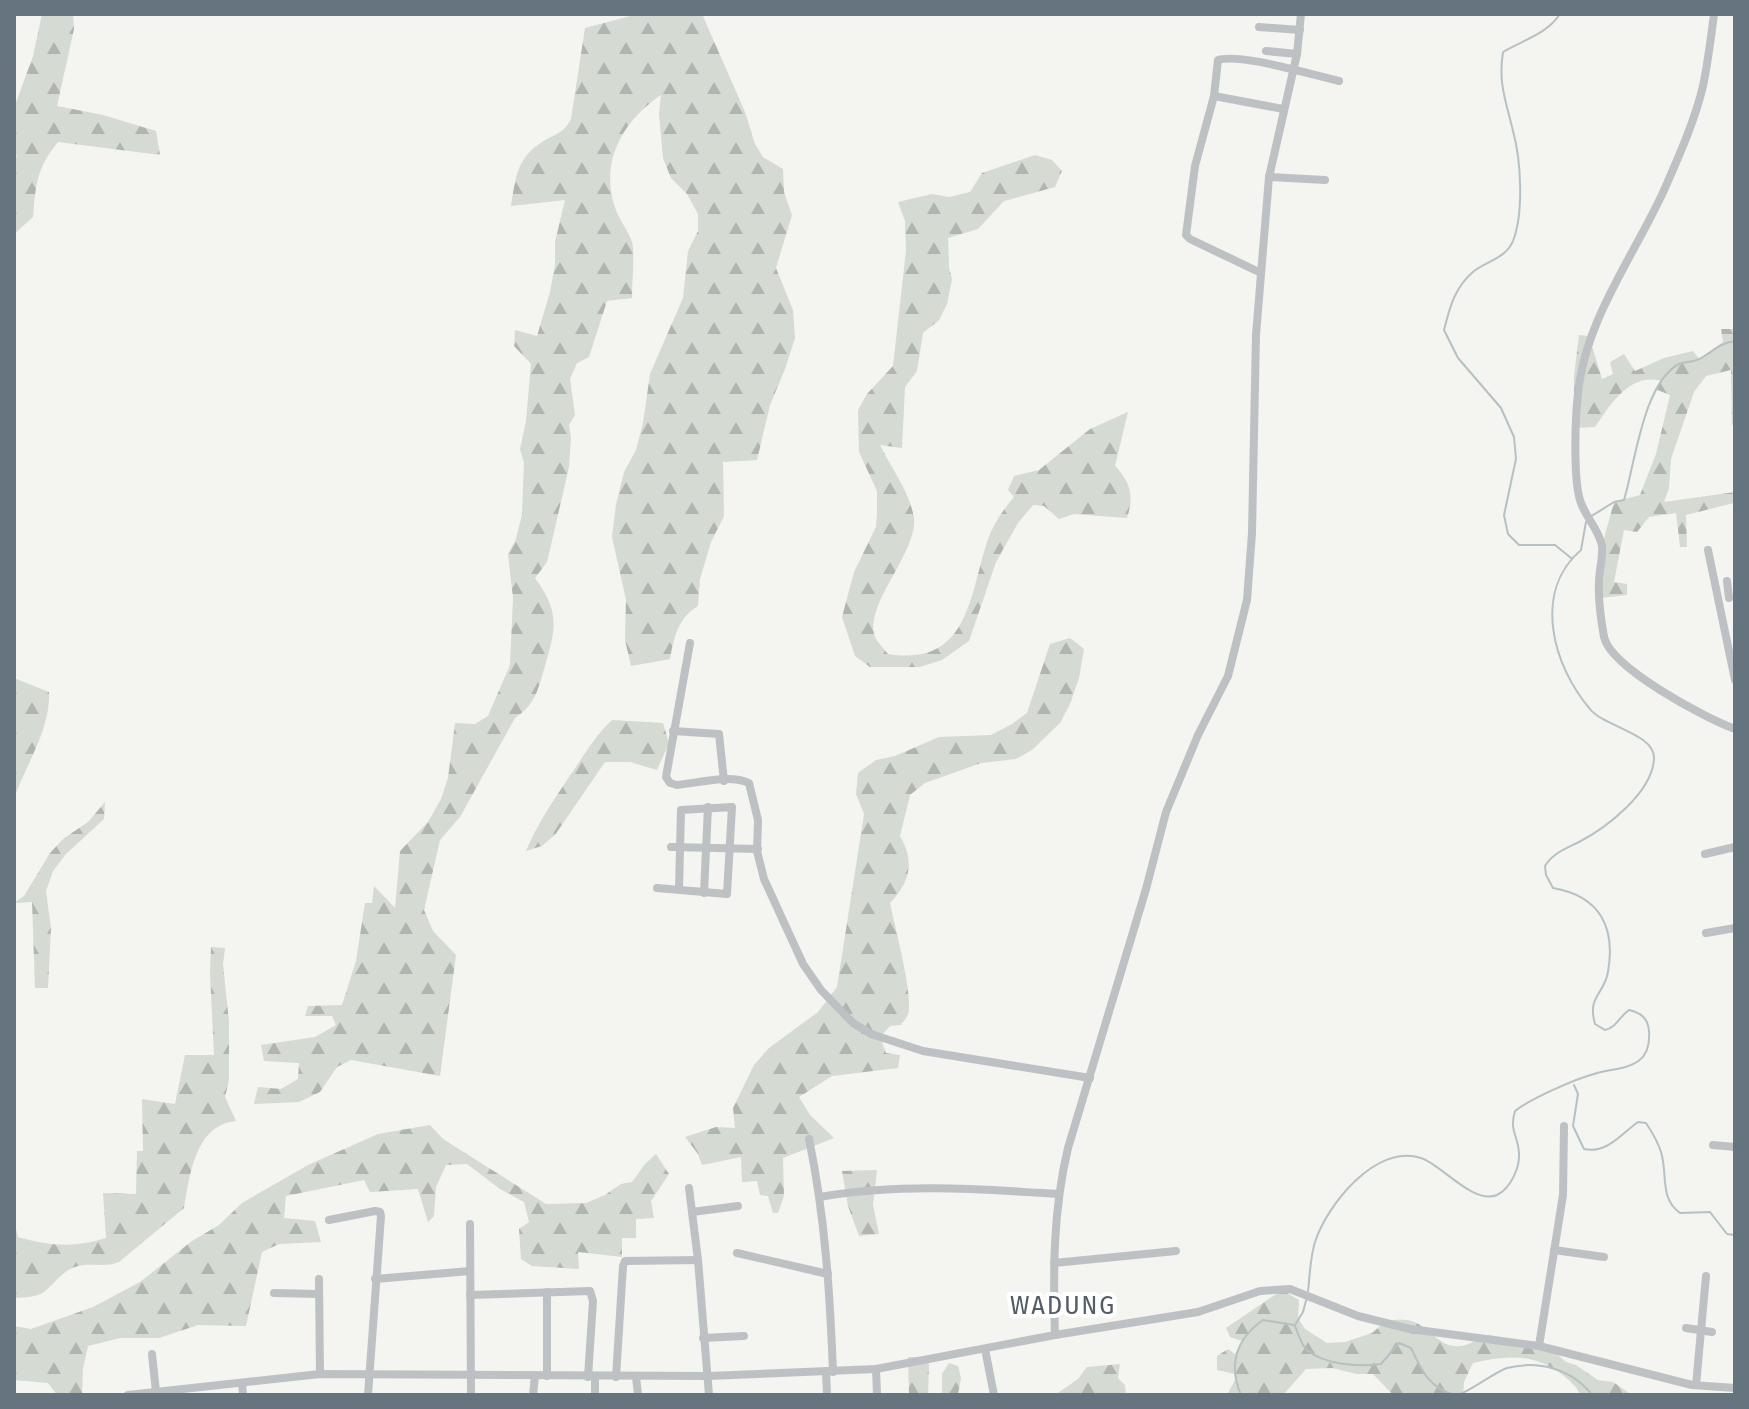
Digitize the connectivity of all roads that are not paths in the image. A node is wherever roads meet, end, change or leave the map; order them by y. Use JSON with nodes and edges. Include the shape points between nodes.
{"nodes":[{"id":1,"x":1301,"y":14,"type":"edge"},
{"id":2,"x":1714,"y":14,"type":"edge"},
{"id":3,"x":1259,"y":27,"type":"dead end"},
{"id":4,"x":1300,"y":30,"type":"junction"},
{"id":5,"x":1266,"y":51,"type":"dead end"},
{"id":6,"x":1297,"y":54,"type":"junction"},
{"id":7,"x":1292,"y":69,"type":"junction"},
{"id":8,"x":1339,"y":81,"type":"dead end"},
{"id":9,"x":1214,"y":96,"type":"junction"},
{"id":10,"x":1283,"y":109,"type":"junction"},
{"id":11,"x":1269,"y":177,"type":"junction"},
{"id":12,"x":1325,"y":180,"type":"dead end"},
{"id":13,"x":1261,"y":273,"type":"junction"},
{"id":14,"x":1708,"y":550,"type":"dead end"},
{"id":15,"x":1727,"y":581,"type":"dead end"},
{"id":16,"x":1732,"y":598,"type":"edge"},
{"id":17,"x":1718,"y":600,"type":"junction"},
{"id":18,"x":690,"y":643,"type":"dead end"},
{"id":19,"x":1735,"y":680,"type":"edge"},
{"id":20,"x":1735,"y":729,"type":"edge"},
{"id":21,"x":673,"y":731,"type":"junction"},
{"id":22,"x":724,"y":781,"type":"junction"},
{"id":23,"x":708,"y":807,"type":"junction"},
{"id":24,"x":1735,"y":847,"type":"edge"},
{"id":25,"x":676,"y":848,"type":"junction"},
{"id":26,"x":706,"y":848,"type":"junction"},
{"id":27,"x":731,"y":848,"type":"junction"},
{"id":28,"x":758,"y":849,"type":"junction"},
{"id":29,"x":1705,"y":854,"type":"dead end"},
{"id":30,"x":657,"y":888,"type":"dead end"},
{"id":31,"x":679,"y":889,"type":"junction"},
{"id":32,"x":704,"y":893,"type":"junction"},
{"id":33,"x":1735,"y":928,"type":"edge"},
{"id":34,"x":1706,"y":933,"type":"dead end"},
{"id":35,"x":1090,"y":1078,"type":"junction"},
{"id":36,"x":1564,"y":1126,"type":"dead end"},
{"id":37,"x":809,"y":1139,"type":"dead end"},
{"id":38,"x":1713,"y":1145,"type":"dead end"},
{"id":39,"x":1735,"y":1147,"type":"edge"},
{"id":40,"x":689,"y":1188,"type":"dead end"},
{"id":41,"x":1059,"y":1194,"type":"junction"},
{"id":42,"x":820,"y":1197,"type":"junction"},
{"id":43,"x":738,"y":1206,"type":"dead end"},
{"id":44,"x":692,"y":1212,"type":"junction"},
{"id":45,"x":329,"y":1220,"type":"dead end"},
{"id":46,"x":470,"y":1224,"type":"dead end"},
{"id":47,"x":1554,"y":1250,"type":"junction"},
{"id":48,"x":1176,"y":1251,"type":"dead end"},
{"id":49,"x":737,"y":1253,"type":"dead end"},
{"id":50,"x":1604,"y":1257,"type":"dead end"},
{"id":51,"x":698,"y":1260,"type":"junction"},
{"id":52,"x":1054,"y":1263,"type":"junction"},
{"id":53,"x":470,"y":1271,"type":"junction"},
{"id":54,"x":828,"y":1274,"type":"junction"},
{"id":55,"x":1706,"y":1276,"type":"dead end"},
{"id":56,"x":319,"y":1279,"type":"dead end"},
{"id":57,"x":375,"y":1279,"type":"junction"},
{"id":58,"x":547,"y":1292,"type":"junction"},
{"id":59,"x":274,"y":1293,"type":"dead end"},
{"id":60,"x":319,"y":1294,"type":"junction"},
{"id":61,"x":470,"y":1295,"type":"junction"},
{"id":62,"x":1686,"y":1328,"type":"dead end"},
{"id":63,"x":1701,"y":1330,"type":"junction"},
{"id":64,"x":1712,"y":1332,"type":"dead end"},
{"id":65,"x":1055,"y":1335,"type":"junction"},
{"id":66,"x":744,"y":1336,"type":"dead end"},
{"id":67,"x":703,"y":1338,"type":"junction"},
{"id":68,"x":1539,"y":1346,"type":"junction"},
{"id":69,"x":985,"y":1349,"type":"junction"},
{"id":70,"x":152,"y":1354,"type":"dead end"},
{"id":71,"x":876,"y":1369,"type":"junction"},
{"id":72,"x":829,"y":1372,"type":"junction"},
{"id":73,"x":320,"y":1374,"type":"junction"},
{"id":74,"x":369,"y":1374,"type":"junction"},
{"id":75,"x":470,"y":1374,"type":"junction"},
{"id":76,"x":535,"y":1376,"type":"junction"},
{"id":77,"x":547,"y":1376,"type":"junction"},
{"id":78,"x":708,"y":1376,"type":"junction"},
{"id":79,"x":592,"y":1377,"type":"junction"},
{"id":80,"x":616,"y":1377,"type":"junction"},
{"id":81,"x":636,"y":1377,"type":"junction"},
{"id":82,"x":242,"y":1383,"type":"junction"},
{"id":83,"x":1696,"y":1385,"type":"junction"},
{"id":84,"x":1735,"y":1388,"type":"edge"},
{"id":85,"x":156,"y":1392,"type":"junction"},
{"id":86,"x":131,"y":1395,"type":"edge"},
{"id":87,"x":243,"y":1395,"type":"edge"},
{"id":88,"x":368,"y":1395,"type":"edge"},
{"id":89,"x":471,"y":1395,"type":"edge"},
{"id":90,"x":533,"y":1395,"type":"edge"},
{"id":91,"x":595,"y":1395,"type":"edge"},
{"id":92,"x":638,"y":1395,"type":"edge"},
{"id":93,"x":709,"y":1395,"type":"edge"},
{"id":94,"x":827,"y":1395,"type":"edge"},
{"id":95,"x":877,"y":1395,"type":"edge"},
{"id":96,"x":994,"y":1395,"type":"edge"}],
"edges":[{"from":1,"to":4,"type":"street"},
{"from":2,"to":20,"type":"street","via":[[1702,89],[1665,189],[1610,294],[1585,357],[1576,420],[1578,488],[1599,534],[1598,591],[1610,652],[1657,687]]},
{"from":3,"to":4,"type":"street"},
{"from":4,"to":6,"type":"street"},
{"from":5,"to":6,"type":"street"},
{"from":6,"to":7,"type":"street"},
{"from":7,"to":8,"type":"street"},
{"from":7,"to":9,"type":"street","via":[[1220,59]]},
{"from":7,"to":10,"type":"street"},
{"from":9,"to":10,"type":"street"},
{"from":9,"to":13,"type":"street","via":[[1195,166],[1186,235]]},
{"from":10,"to":11,"type":"street"},
{"from":11,"to":12,"type":"street"},
{"from":11,"to":13,"type":"street"},
{"from":13,"to":35,"type":"street","via":[[1247,600],[1228,676],[1166,812]]},
{"from":14,"to":17,"type":"street"},
{"from":15,"to":16,"type":"street"},
{"from":16,"to":17,"type":"street"},
{"from":17,"to":19,"type":"street"},
{"from":18,"to":21,"type":"street"},
{"from":21,"to":22,"type":"street","via":[[719,734]]},
{"from":21,"to":22,"type":"street","via":[[666,777],[670,783]]},
{"from":22,"to":28,"type":"street","via":[[749,783]]},
{"from":23,"to":25,"type":"street","via":[[681,810]]},
{"from":23,"to":26,"type":"street"},
{"from":23,"to":27,"type":"street","via":[[732,807]]},
{"from":24,"to":29,"type":"street"},
{"from":25,"to":26,"type":"street"},
{"from":25,"to":31,"type":"street"},
{"from":26,"to":27,"type":"street"},
{"from":26,"to":32,"type":"street"},
{"from":27,"to":28,"type":"street"},
{"from":27,"to":32,"type":"street","via":[[727,894]]},
{"from":28,"to":35,"type":"street","via":[[764,879],[803,964],[853,1023],[923,1051]]},
{"from":30,"to":31,"type":"street"},
{"from":31,"to":32,"type":"street"},
{"from":33,"to":34,"type":"street"},
{"from":35,"to":41,"type":"street"},
{"from":36,"to":47,"type":"street","via":[[1563,1195]]},
{"from":37,"to":42,"type":"street"},
{"from":38,"to":39,"type":"street"},
{"from":40,"to":44,"type":"street"},
{"from":41,"to":42,"type":"street","via":[[937,1186]]},
{"from":41,"to":52,"type":"street"},
{"from":42,"to":54,"type":"street"},
{"from":43,"to":44,"type":"street"},
{"from":44,"to":51,"type":"street"},
{"from":45,"to":57,"type":"street","via":[[380,1212]]},
{"from":46,"to":53,"type":"street"},
{"from":47,"to":50,"type":"street"},
{"from":47,"to":68,"type":"street"},
{"from":48,"to":52,"type":"street"},
{"from":49,"to":54,"type":"street"},
{"from":51,"to":67,"type":"street"},
{"from":51,"to":80,"type":"street","via":[[625,1261]]},
{"from":52,"to":65,"type":"street"},
{"from":53,"to":57,"type":"street"},
{"from":53,"to":61,"type":"street"},
{"from":54,"to":72,"type":"street"},
{"from":55,"to":63,"type":"street"},
{"from":56,"to":60,"type":"street"},
{"from":57,"to":74,"type":"street"},
{"from":58,"to":61,"type":"street"},
{"from":58,"to":77,"type":"street"},
{"from":58,"to":79,"type":"street","via":[[593,1295]]},
{"from":59,"to":60,"type":"street"},
{"from":60,"to":73,"type":"street"},
{"from":61,"to":75,"type":"street"},
{"from":62,"to":63,"type":"street"},
{"from":63,"to":64,"type":"street"},
{"from":63,"to":83,"type":"street"},
{"from":65,"to":68,"type":"street","via":[[1198,1312],[1260,1291],[1290,1289],[1358,1316],[1410,1329]]},
{"from":65,"to":69,"type":"street"},
{"from":66,"to":67,"type":"street"},
{"from":67,"to":78,"type":"street"},
{"from":68,"to":83,"type":"street"},
{"from":69,"to":71,"type":"street"},
{"from":69,"to":96,"type":"street"},
{"from":70,"to":85,"type":"street"},
{"from":71,"to":72,"type":"street"},
{"from":71,"to":95,"type":"street"},
{"from":72,"to":78,"type":"street"},
{"from":72,"to":94,"type":"street"},
{"from":73,"to":74,"type":"street"},
{"from":73,"to":82,"type":"street"},
{"from":74,"to":75,"type":"street"},
{"from":74,"to":88,"type":"street"},
{"from":75,"to":76,"type":"street"},
{"from":75,"to":89,"type":"street"},
{"from":76,"to":77,"type":"street"},
{"from":76,"to":90,"type":"street"},
{"from":77,"to":79,"type":"street"},
{"from":78,"to":81,"type":"street"},
{"from":78,"to":93,"type":"street"},
{"from":79,"to":80,"type":"street"},
{"from":79,"to":91,"type":"street"},
{"from":80,"to":81,"type":"street"},
{"from":81,"to":92,"type":"street"},
{"from":82,"to":85,"type":"street"},
{"from":82,"to":87,"type":"street"},
{"from":83,"to":84,"type":"street"},
{"from":85,"to":86,"type":"street"}]}
